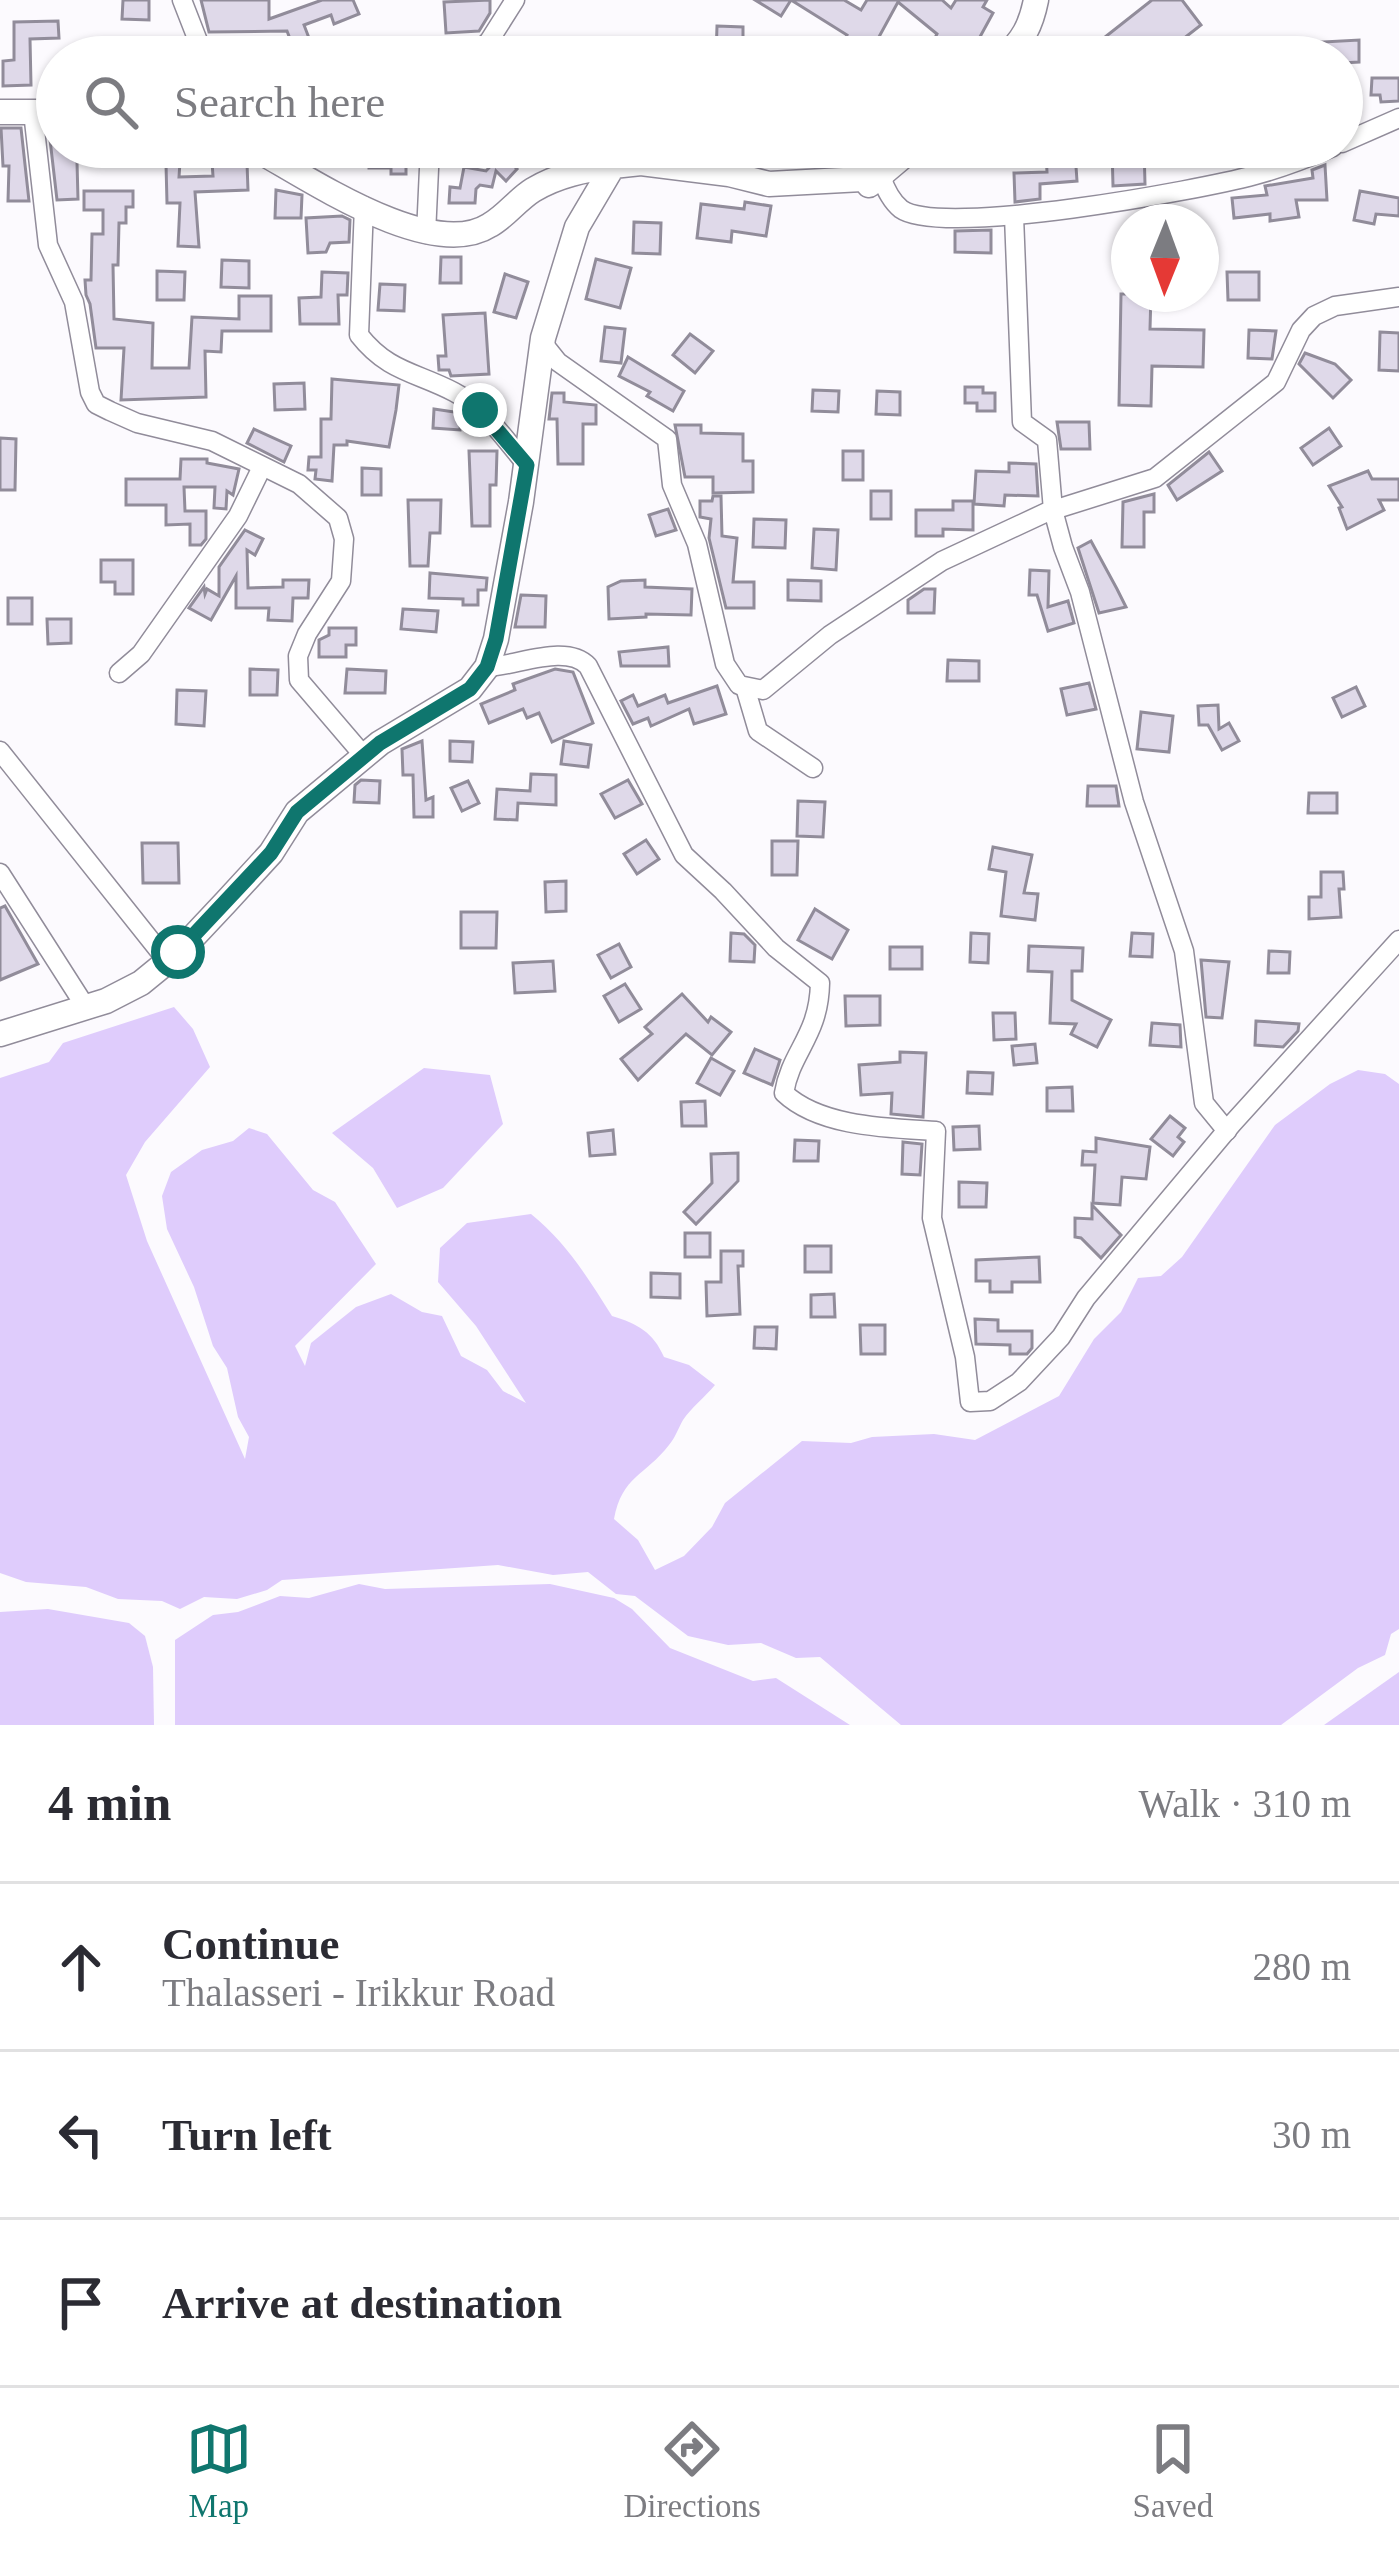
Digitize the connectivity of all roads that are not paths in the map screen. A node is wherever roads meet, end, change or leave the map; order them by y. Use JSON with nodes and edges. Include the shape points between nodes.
{"nodes":[{"id":1,"x":182,"y":0,"type":"edge"},
{"id":2,"x":515,"y":0,"type":"edge"},
{"id":3,"x":1036,"y":0,"type":"edge"},
{"id":4,"x":196,"y":36,"type":"edge"},
{"id":5,"x":492,"y":36,"type":"edge"},
{"id":6,"x":1024,"y":36,"type":"edge"},
{"id":7,"x":0,"y":112,"type":"edge"},
{"id":8,"x":36,"y":112,"type":"edge"},
{"id":9,"x":1399,"y":118,"type":"edge"},
{"id":10,"x":1363,"y":134,"type":"edge"},
{"id":11,"x":46,"y":168,"type":"edge"},
{"id":12,"x":292,"y":168,"type":"edge"},
{"id":13,"x":429,"y":168,"type":"edge"},
{"id":14,"x":600,"y":168,"type":"edge"},
{"id":15,"x":612,"y":168,"type":"edge"},
{"id":16,"x":681,"y":168,"type":"edge"},
{"id":17,"x":892,"y":168,"type":"edge"},
{"id":18,"x":1275,"y":168,"type":"edge"},
{"id":19,"x":881,"y":178,"type":"junction"},
{"id":20,"x":364,"y":206,"type":"junction"},
{"id":21,"x":1014,"y":216,"type":"junction"},
{"id":22,"x":426,"y":234,"type":"junction"},
{"id":23,"x":1399,"y":297,"type":"edge"},
{"id":24,"x":542,"y":342,"type":"junction"},
{"id":25,"x":527,"y":465,"type":"junction"},
{"id":26,"x":262,"y":467,"type":"junction"},
{"id":27,"x":1054,"y":510,"type":"junction"},
{"id":28,"x":487,"y":667,"type":"junction"},
{"id":29,"x":119,"y":673,"type":"dead end"},
{"id":30,"x":745,"y":686,"type":"junction"},
{"id":31,"x":0,"y":751,"type":"edge"},
{"id":32,"x":364,"y":756,"type":"junction"},
{"id":33,"x":813,"y":768,"type":"dead end"},
{"id":34,"x":0,"y":873,"type":"edge"},
{"id":35,"x":1399,"y":940,"type":"edge"},
{"id":36,"x":168,"y":962,"type":"junction"},
{"id":37,"x":85,"y":1006,"type":"junction"},
{"id":38,"x":0,"y":1034,"type":"edge"},
{"id":39,"x":1227,"y":1131,"type":"junction"}],
"edges":[{"from":1,"to":4,"type":"street"},
{"from":2,"to":5,"type":"street"},
{"from":3,"to":6,"type":"main road"},
{"from":7,"to":8,"type":"main road"},
{"from":9,"to":10,"type":"street"},
{"from":11,"to":26,"type":"street","via":[[48,245],[74,302],[96,404],[212,441]]},
{"from":12,"to":20,"type":"main road"},
{"from":13,"to":22,"type":"street"},
{"from":14,"to":22,"type":"main road","via":[[532,190],[480,230]]},
{"from":15,"to":24,"type":"main road","via":[[577,227]]},
{"from":16,"to":19,"type":"main road","via":[[769,184]]},
{"from":17,"to":19,"type":"main road"},
{"from":18,"to":21,"type":"street","via":[[1182,192]]},
{"from":19,"to":21,"type":"street","via":[[903,210],[926,217]]},
{"from":20,"to":22,"type":"main road"},
{"from":20,"to":25,"type":"street","via":[[359,335],[375,356],[480,410]]},
{"from":21,"to":27,"type":"street","via":[[1022,422],[1047,440]]},
{"from":23,"to":27,"type":"street","via":[[1314,316],[1276,382],[1185,458],[1155,478]]},
{"from":24,"to":25,"type":"main road"},
{"from":24,"to":30,"type":"street","via":[[667,439],[668,469],[697,544],[725,664]]},
{"from":25,"to":28,"type":"main road"},
{"from":26,"to":29,"type":"street","via":[[238,516],[141,654]]},
{"from":26,"to":32,"type":"street","via":[[299,484],[338,518],[341,581],[307,634],[299,680]]},
{"from":27,"to":30,"type":"street","via":[[942,561],[763,690]]},
{"from":27,"to":39,"type":"street","via":[[1184,951],[1204,1102]]},
{"from":28,"to":32,"type":"main road","via":[[470,689]]},
{"from":28,"to":39,"type":"street","via":[[581,658],[684,855],[820,983],[812,1033],[784,1093],[838,1118],[936,1131],[932,1218],[970,1402],[990,1401],[1019,1382]]},
{"from":30,"to":33,"type":"street","via":[[758,731]]},
{"from":31,"to":36,"type":"street"},
{"from":32,"to":36,"type":"main road","via":[[297,812],[271,853]]},
{"from":34,"to":37,"type":"street"},
{"from":35,"to":39,"type":"street"},
{"from":36,"to":37,"type":"main road"},
{"from":37,"to":38,"type":"main road"}]}
